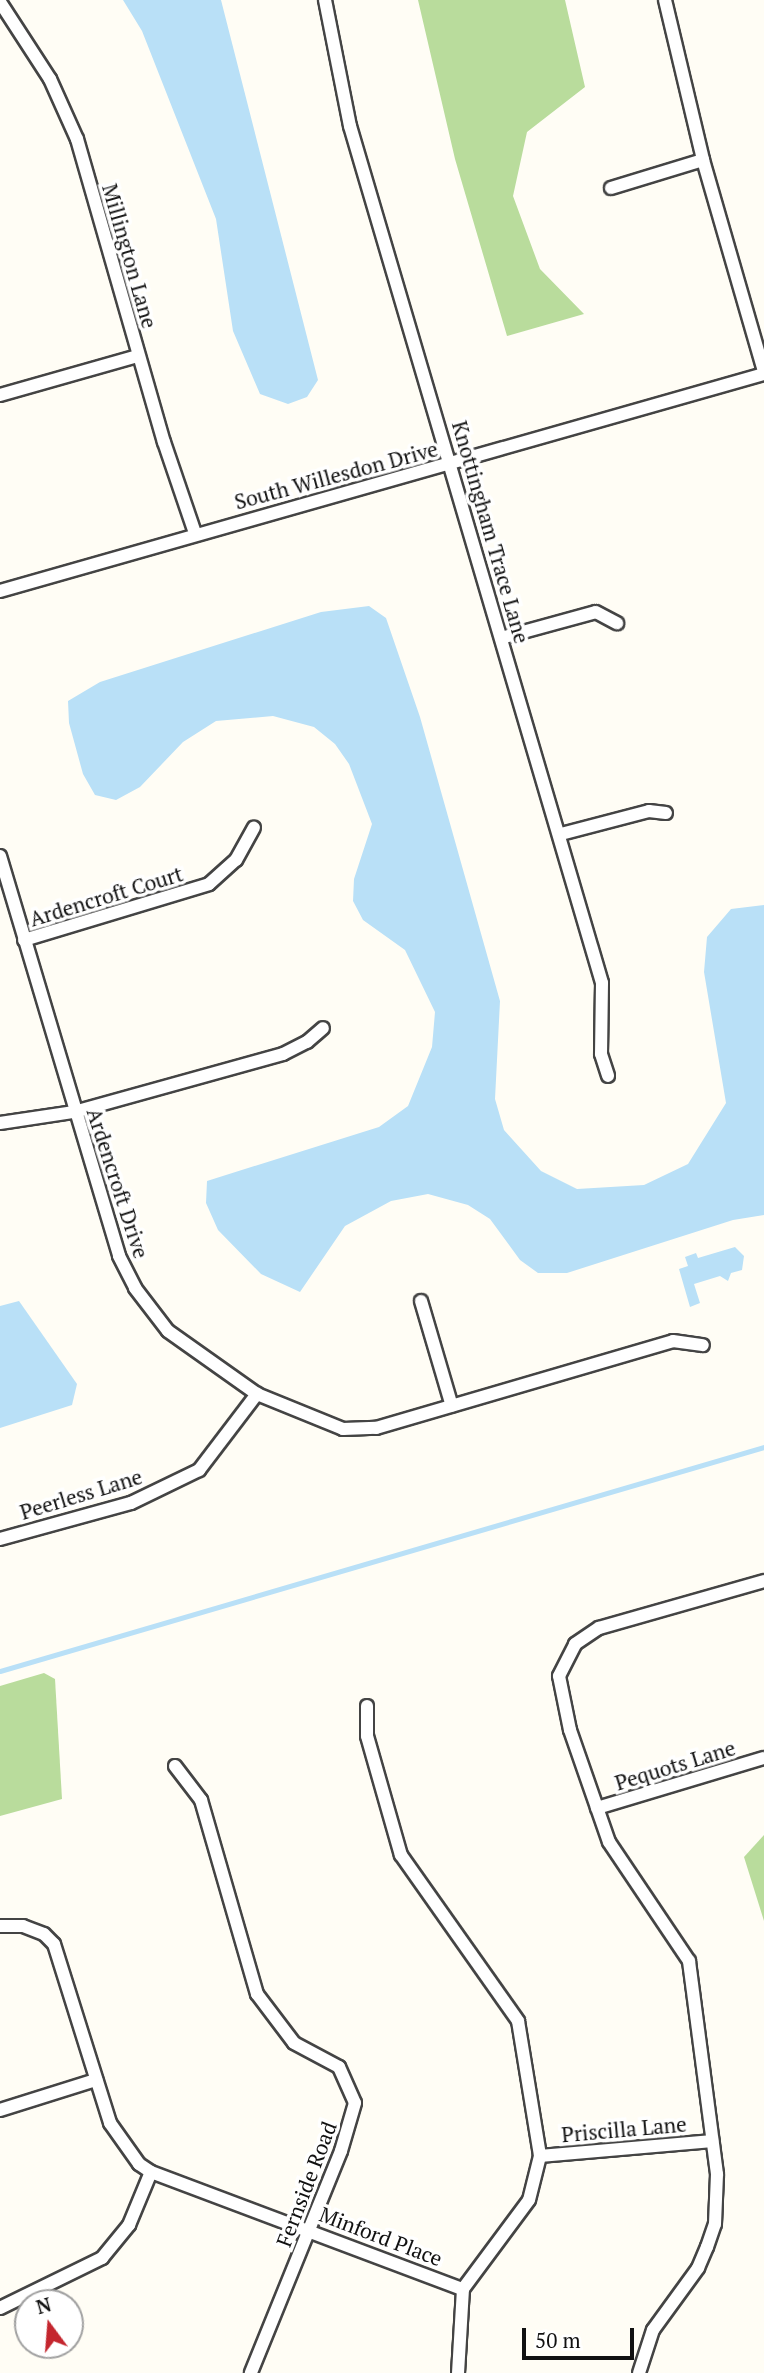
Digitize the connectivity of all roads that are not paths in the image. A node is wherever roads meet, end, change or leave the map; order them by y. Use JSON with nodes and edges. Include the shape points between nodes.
{"nodes":[{"id":1,"x":325,"y":0,"type":"edge"},
{"id":2,"x":665,"y":0,"type":"edge"},
{"id":3,"x":0,"y":2,"type":"edge"},
{"id":4,"x":703,"y":160,"type":"junction"},
{"id":5,"x":611,"y":188,"type":"dead end"},
{"id":6,"x":138,"y":356,"type":"junction"},
{"id":7,"x":764,"y":373,"type":"edge"},
{"id":8,"x":0,"y":395,"type":"edge"},
{"id":9,"x":451,"y":464,"type":"junction"},
{"id":10,"x":195,"y":533,"type":"junction"},
{"id":11,"x":0,"y":591,"type":"edge"},
{"id":12,"x":617,"y":623,"type":"dead end"},
{"id":13,"x":501,"y":638,"type":"junction"},
{"id":14,"x":666,"y":813,"type":"dead end"},
{"id":15,"x":254,"y":828,"type":"dead end"},
{"id":16,"x":561,"y":834,"type":"junction"},
{"id":17,"x":0,"y":856,"type":"edge"},
{"id":18,"x":24,"y":940,"type":"junction"},
{"id":19,"x":323,"y":1028,"type":"dead end"},
{"id":20,"x":608,"y":1076,"type":"dead end"},
{"id":21,"x":74,"y":1112,"type":"junction"},
{"id":22,"x":0,"y":1123,"type":"edge"},
{"id":23,"x":421,"y":1301,"type":"dead end"},
{"id":24,"x":704,"y":1345,"type":"dead end"},
{"id":25,"x":257,"y":1394,"type":"junction"},
{"id":26,"x":452,"y":1406,"type":"junction"},
{"id":27,"x":0,"y":1539,"type":"edge"},
{"id":28,"x":764,"y":1581,"type":"edge"},
{"id":29,"x":367,"y":1706,"type":"dead end"},
{"id":30,"x":764,"y":1758,"type":"edge"},
{"id":31,"x":175,"y":1766,"type":"dead end"},
{"id":32,"x":597,"y":1808,"type":"junction"},
{"id":33,"x":0,"y":1926,"type":"edge"},
{"id":34,"x":96,"y":2080,"type":"junction"},
{"id":35,"x":0,"y":2110,"type":"edge"},
{"id":36,"x":712,"y":2141,"type":"junction"},
{"id":37,"x":540,"y":2156,"type":"junction"},
{"id":38,"x":151,"y":2172,"type":"junction"},
{"id":39,"x":309,"y":2229,"type":"junction"},
{"id":40,"x":463,"y":2289,"type":"junction"},
{"id":41,"x":0,"y":2308,"type":"edge"},
{"id":42,"x":251,"y":2373,"type":"edge"},
{"id":43,"x":458,"y":2373,"type":"edge"},
{"id":44,"x":639,"y":2373,"type":"edge"}],
"edges":[{"from":1,"to":9,"type":"street","name":"Knottingham Trace Lane","via":[[350,126]]},
{"from":2,"to":4,"type":"street"},
{"from":3,"to":6,"type":"street","name":"Millington Lane","via":[[50,79],[77,139]]},
{"from":4,"to":5,"type":"street"},
{"from":4,"to":7,"type":"street"},
{"from":6,"to":8,"type":"street"},
{"from":6,"to":10,"type":"street","name":"Millington Lane"},
{"from":7,"to":9,"type":"street","name":"South Willesdon Drive"},
{"from":9,"to":10,"type":"street","name":"South Willesdon Drive"},
{"from":9,"to":13,"type":"street","name":"Knottingham Trace Lane"},
{"from":10,"to":11,"type":"street","name":"South Willesdon Drive"},
{"from":12,"to":13,"type":"street","via":[[596,612]]},
{"from":13,"to":16,"type":"street","name":"Knottingham Trace Lane"},
{"from":14,"to":16,"type":"street","via":[[649,811]]},
{"from":15,"to":18,"type":"street","name":"Ardencroft Court","via":[[236,860],[209,884]]},
{"from":16,"to":20,"type":"street","name":"Knottingham Trace Lane","via":[[601,982],[601,1054]]},
{"from":17,"to":18,"type":"street","name":"Ardencroft Drive"},
{"from":18,"to":21,"type":"street","name":"Ardencroft Drive"},
{"from":19,"to":21,"type":"street","via":[[283,1054]]},
{"from":21,"to":22,"type":"street"},
{"from":21,"to":25,"type":"street","name":"Ardencroft Drive","via":[[119,1256],[135,1288],[168,1331]]},
{"from":23,"to":26,"type":"street"},
{"from":24,"to":26,"type":"street","name":"Ardencroft Drive","via":[[673,1341]]},
{"from":25,"to":26,"type":"street","name":"Ardencroft Drive","via":[[343,1429],[376,1428]]},
{"from":25,"to":27,"type":"street","name":"Peerless Lane","via":[[199,1470],[131,1503]]},
{"from":28,"to":32,"type":"street","via":[[599,1628],[575,1644],[562,1667],[563,1704]]},
{"from":29,"to":37,"type":"street","via":[[367,1736],[401,1855],[518,2021]]},
{"from":30,"to":32,"type":"street","name":"Pequots Lane"},
{"from":31,"to":39,"type":"street","name":"Fernside Road","via":[[201,1800],[257,1994],[294,2043],[339,2067],[351,2087],[355,2103],[351,2124]]},
{"from":32,"to":36,"type":"street","via":[[608,1842],[689,1961]]},
{"from":33,"to":34,"type":"street","name":"Minford Place","via":[[23,1926],[44,1934],[54,1944]]},
{"from":34,"to":35,"type":"street"},
{"from":34,"to":38,"type":"street","name":"Minford Place","via":[[122,2145]]},
{"from":36,"to":37,"type":"street","name":"Priscilla Lane"},
{"from":36,"to":44,"type":"street","via":[[717,2174],[715,2224],[698,2268],[645,2344]]},
{"from":37,"to":40,"type":"street","via":[[530,2200]]},
{"from":38,"to":39,"type":"street","name":"Minford Place"},
{"from":38,"to":41,"type":"street","via":[[129,2225],[102,2258]]},
{"from":39,"to":40,"type":"street","name":"Minford Place"},
{"from":39,"to":42,"type":"street","name":"Fernside Road"},
{"from":40,"to":43,"type":"street"}]}
